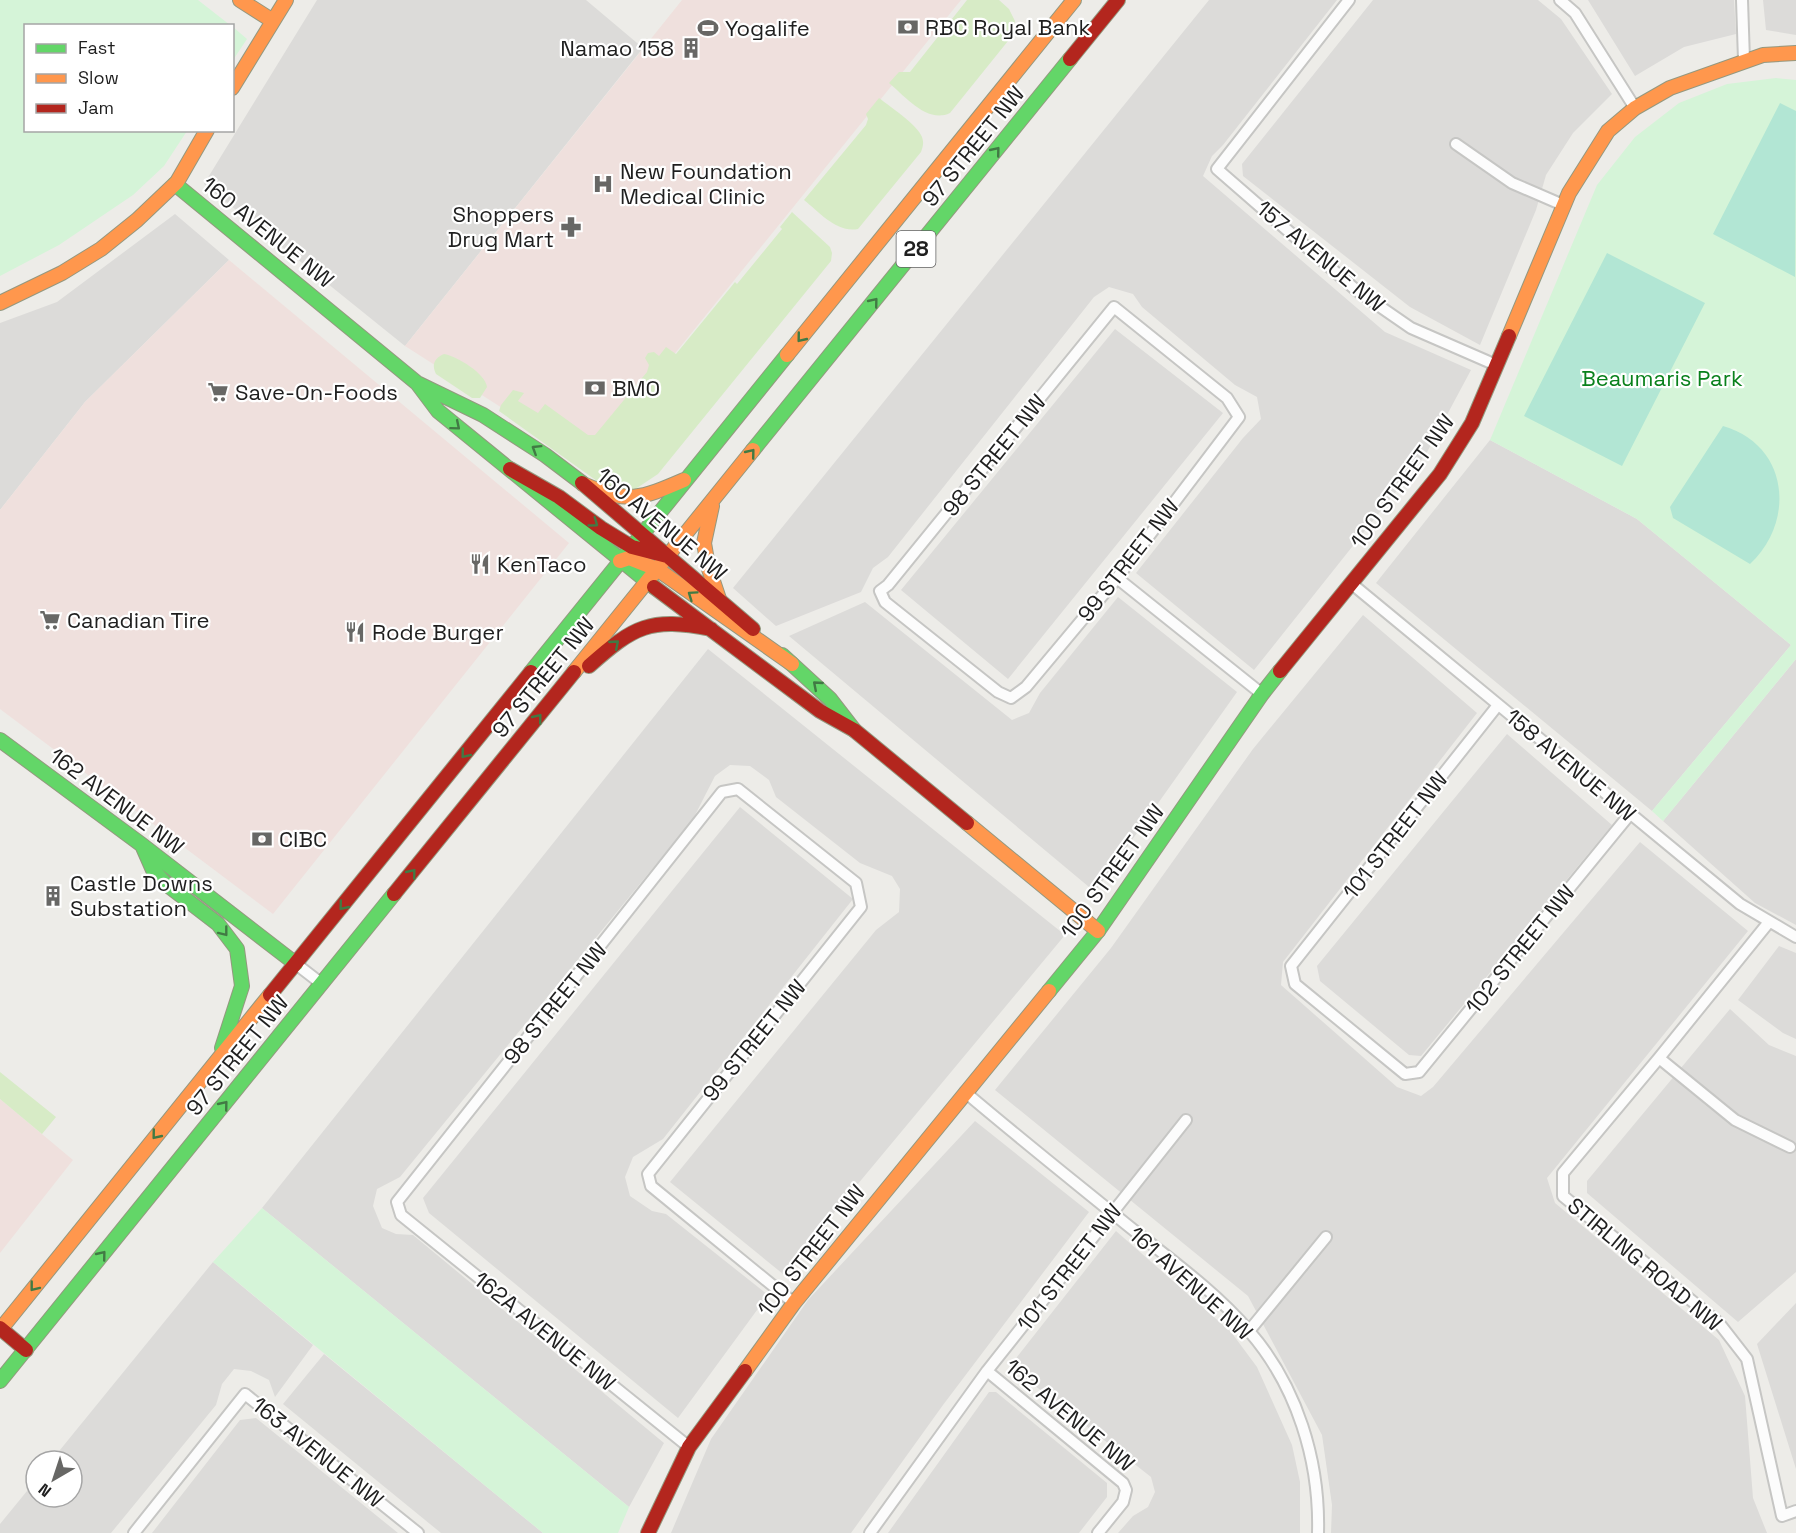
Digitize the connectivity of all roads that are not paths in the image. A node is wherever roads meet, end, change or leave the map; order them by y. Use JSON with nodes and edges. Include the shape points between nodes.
{"nodes":[{"id":1,"x":240,"y":0,"type":"edge"},
{"id":2,"x":286,"y":0,"type":"edge"},
{"id":3,"x":1074,"y":0,"type":"edge"},
{"id":4,"x":1118,"y":0,"type":"edge"},
{"id":5,"x":1349,"y":0,"type":"edge"},
{"id":6,"x":1560,"y":0,"type":"edge"},
{"id":7,"x":1742,"y":0,"type":"edge"},
{"id":8,"x":273,"y":21,"type":"junction"},
{"id":9,"x":1796,"y":53,"type":"edge"},
{"id":10,"x":1744,"y":60,"type":"junction"},
{"id":11,"x":234,"y":85,"type":"edge"},
{"id":12,"x":1635,"y":108,"type":"junction"},
{"id":13,"x":206,"y":132,"type":"edge"},
{"id":14,"x":1456,"y":144,"type":"dead end"},
{"id":15,"x":176,"y":184,"type":"junction"},
{"id":16,"x":1563,"y":205,"type":"junction"},
{"id":17,"x":0,"y":303,"type":"edge"},
{"id":18,"x":1114,"y":307,"type":"joint"},
{"id":19,"x":1496,"y":365,"type":"junction"},
{"id":20,"x":417,"y":383,"type":"junction"},
{"id":21,"x":510,"y":470,"type":"junction"},
{"id":22,"x":687,"y":478,"type":"junction"},
{"id":23,"x":583,"y":484,"type":"junction"},
{"id":24,"x":714,"y":499,"type":"junction"},
{"id":25,"x":642,"y":534,"type":"junction"},
{"id":26,"x":632,"y":547,"type":"junction"},
{"id":27,"x":667,"y":556,"type":"junction"},
{"id":28,"x":620,"y":561,"type":"junction"},
{"id":29,"x":657,"y":569,"type":"junction"},
{"id":30,"x":1117,"y":578,"type":"junction"},
{"id":31,"x":647,"y":582,"type":"junction"},
{"id":32,"x":1352,"y":584,"type":"junction"},
{"id":33,"x":719,"y":598,"type":"junction"},
{"id":34,"x":711,"y":629,"type":"junction"},
{"id":35,"x":792,"y":664,"type":"junction"},
{"id":36,"x":1262,"y":694,"type":"junction"},
{"id":37,"x":555,"y":696,"type":"junction"},
{"id":38,"x":1011,"y":698,"type":"joint"},
{"id":39,"x":1498,"y":705,"type":"junction"},
{"id":40,"x":854,"y":730,"type":"junction"},
{"id":41,"x":0,"y":740,"type":"edge"},
{"id":42,"x":722,"y":792,"type":"joint"},
{"id":43,"x":1630,"y":814,"type":"junction"},
{"id":44,"x":142,"y":845,"type":"junction"},
{"id":45,"x":1770,"y":922,"type":"junction"},
{"id":46,"x":1098,"y":931,"type":"junction"},
{"id":47,"x":1796,"y":937,"type":"edge"},
{"id":48,"x":296,"y":964,"type":"junction"},
{"id":49,"x":322,"y":984,"type":"junction"},
{"id":50,"x":219,"y":1057,"type":"junction"},
{"id":51,"x":1659,"y":1058,"type":"junction"},
{"id":52,"x":1405,"y":1074,"type":"joint"},
{"id":53,"x":964,"y":1092,"type":"junction"},
{"id":54,"x":1186,"y":1120,"type":"dead end"},
{"id":55,"x":1790,"y":1147,"type":"dead end"},
{"id":56,"x":1112,"y":1212,"type":"junction"},
{"id":57,"x":401,"y":1215,"type":"joint"},
{"id":58,"x":1326,"y":1237,"type":"dead end"},
{"id":59,"x":794,"y":1303,"type":"junction"},
{"id":60,"x":0,"y":1329,"type":"edge"},
{"id":61,"x":1250,"y":1331,"type":"junction"},
{"id":62,"x":26,"y":1350,"type":"junction"},
{"id":63,"x":5,"y":1364,"type":"edge"},
{"id":64,"x":987,"y":1371,"type":"junction"},
{"id":65,"x":0,"y":1381,"type":"edge"},
{"id":66,"x":689,"y":1447,"type":"junction"},
{"id":67,"x":1796,"y":1511,"type":"edge"},
{"id":68,"x":134,"y":1533,"type":"edge"},
{"id":69,"x":418,"y":1533,"type":"edge"},
{"id":70,"x":648,"y":1533,"type":"edge"},
{"id":71,"x":870,"y":1533,"type":"edge"},
{"id":72,"x":1098,"y":1533,"type":"edge"},
{"id":73,"x":1317,"y":1533,"type":"edge"}],
"edges":[{"from":1,"to":8,"type":"main road"},
{"from":2,"to":8,"type":"main road"},
{"from":3,"to":22,"type":"main road","name":"97 STREET NW","one_way":true},
{"from":24,"to":4,"type":"main road","name":"97 STREET NW","number":"28","one_way":true},
{"from":5,"to":19,"type":"street","name":"157 AVENUE NW","via":[[1217,169],[1356,290],[1411,328]]},
{"from":6,"to":12,"type":"street","via":[[1575,13]]},
{"from":7,"to":10,"type":"street"},
{"from":8,"to":11,"type":"main road"},
{"from":9,"to":10,"type":"main road","name":"100 STREET NW"},
{"from":10,"to":12,"type":"main road","name":"100 STREET NW","via":[[1670,88]]},
{"from":12,"to":16,"type":"main road","name":"100 STREET NW","via":[[1608,131]]},
{"from":13,"to":15,"type":"main road"},
{"from":14,"to":16,"type":"street","via":[[1512,183]]},
{"from":15,"to":17,"type":"main road","via":[[103,248]]},
{"from":15,"to":20,"type":"main road","name":"160 AVENUE NW"},
{"from":16,"to":19,"type":"main road","name":"100 STREET NW"},
{"from":18,"to":30,"type":"street","name":"99 STREET NW","via":[[1227,398],[1239,417]]},
{"from":18,"to":38,"type":"street","name":"98 STREET NW","via":[[880,591],[885,602],[998,692]]},
{"from":19,"to":32,"type":"main road","name":"100 STREET NW","via":[[1472,423],[1440,474]]},
{"from":20,"to":21,"type":"main road","name":"160 AVENUE NW","one_way":true,"via":[[438,411]]},
{"from":23,"to":20,"type":"main road","name":"160 AVENUE NW","one_way":true,"via":[[545,454],[483,415]]},
{"from":21,"to":26,"type":"main road","one_way":true,"via":[[559,497]]},
{"from":21,"to":28,"type":"main road","name":"160 AVENUE NW"},
{"from":22,"to":23,"type":"main road","via":[[649,495],[625,499]]},
{"from":22,"to":25,"type":"main road","name":"97 STREET NW"},
{"from":23,"to":25,"type":"main road","name":"160 AVENUE NW"},
{"from":24,"to":27,"type":"main road","name":"97 STREET NW"},
{"from":24,"to":33,"type":"main road","via":[[704,543]]},
{"from":25,"to":26,"type":"main road","name":"97 STREET NW"},
{"from":25,"to":27,"type":"main road","name":"160 AVENUE NW"},
{"from":26,"to":27,"type":"main road"},
{"from":26,"to":28,"type":"main road","name":"97 STREET NW"},
{"from":27,"to":29,"type":"main road","name":"97 STREET NW"},
{"from":27,"to":33,"type":"main road","name":"160 AVENUE NW"},
{"from":28,"to":29,"type":"main road","via":[[629,558]]},
{"from":28,"to":31,"type":"main road","name":"160 AVENUE NW"},
{"from":28,"to":48,"type":"main road","name":"97 STREET NW","one_way":true},
{"from":29,"to":31,"type":"main road","name":"97 STREET NW"},
{"from":35,"to":29,"type":"main road","one_way":true},
{"from":30,"to":36,"type":"street"},
{"from":30,"to":38,"type":"street","name":"99 STREET NW","via":[[1026,687]]},
{"from":31,"to":34,"type":"main road","name":"160 AVENUE NW"},
{"from":31,"to":37,"type":"main road","name":"97 STREET NW"},
{"from":32,"to":36,"type":"main road","name":"100 STREET NW"},
{"from":32,"to":39,"type":"street","name":"158 AVENUE NW"},
{"from":33,"to":35,"type":"main road","name":"160 AVENUE NW"},
{"from":37,"to":34,"type":"main road","one_way":true,"via":[[635,630],[662,623]]},
{"from":34,"to":40,"type":"main road","name":"160 AVENUE NW","via":[[820,711]]},
{"from":40,"to":35,"type":"main road","name":"160 AVENUE NW","one_way":true,"via":[[827,694]]},
{"from":36,"to":46,"type":"main road","name":"100 STREET NW"},
{"from":49,"to":37,"type":"main road","name":"97 STREET NW","one_way":true},
{"from":39,"to":43,"type":"street","name":"158 AVENUE NW"},
{"from":39,"to":52,"type":"street","name":"101 STREET NW","via":[[1291,966],[1295,984]]},
{"from":40,"to":46,"type":"main road","name":"160 AVENUE NW"},
{"from":41,"to":44,"type":"main road","name":"162 AVENUE NW"},
{"from":42,"to":57,"type":"street","name":"98 STREET NW","via":[[397,1202]]},
{"from":42,"to":59,"type":"street","name":"99 STREET NW","via":[[738,789],[856,884],[861,907],[648,1174],[651,1186]]},
{"from":43,"to":45,"type":"street","name":"158 AVENUE NW","via":[[1740,904]]},
{"from":43,"to":52,"type":"street","name":"102 STREET NW","via":[[1419,1072]]},
{"from":44,"to":48,"type":"main road","name":"162 AVENUE NW"},
{"from":44,"to":50,"type":"main road","one_way":true,"via":[[153,870],[218,924],[237,949],[242,986]]},
{"from":45,"to":47,"type":"street","name":"158 AVENUE NW"},
{"from":45,"to":51,"type":"street","name":"STIRLING ROAD NW"},
{"from":46,"to":53,"type":"main road","name":"100 STREET NW"},
{"from":48,"to":49,"type":"street","name":"162 AVENUE NW"},
{"from":48,"to":50,"type":"main road","name":"97 STREET NW"},
{"from":62,"to":49,"type":"main road","name":"97 STREET NW","one_way":true},
{"from":50,"to":60,"type":"main road","name":"97 STREET NW","one_way":true},
{"from":51,"to":55,"type":"street","via":[[1735,1120]]},
{"from":51,"to":67,"type":"street","name":"STIRLING ROAD NW","via":[[1563,1173],[1563,1196],[1719,1323],[1747,1359],[1782,1516]]},
{"from":53,"to":56,"type":"street","name":"161 AVENUE NW"},
{"from":53,"to":59,"type":"main road","name":"100 STREET NW"},
{"from":54,"to":56,"type":"street","name":"101 STREET NW"},
{"from":56,"to":61,"type":"street","name":"161 AVENUE NW","via":[[1206,1289]]},
{"from":56,"to":64,"type":"street","name":"101 STREET NW"},
{"from":57,"to":66,"type":"street","name":"162A AVENUE NW"},
{"from":58,"to":61,"type":"street"},
{"from":59,"to":66,"type":"main road","name":"100 STREET NW"},
{"from":60,"to":62,"type":"main road"},
{"from":61,"to":73,"type":"street","name":"161 AVENUE NW","via":[[1283,1382],[1304,1429],[1317,1495]]},
{"from":62,"to":63,"type":"main road","name":"97 STREET NW"},
{"from":63,"to":65,"type":"main road","name":"97 STREET NW"},
{"from":64,"to":71,"type":"street","name":"101 STREET NW"},
{"from":64,"to":72,"type":"street","name":"162 AVENUE NW","via":[[1120,1479],[1126,1490],[1123,1502]]},
{"from":66,"to":70,"type":"main road","name":"100 STREET NW"},
{"from":68,"to":69,"type":"street","name":"163 AVENUE NW","via":[[245,1395]]}]}
